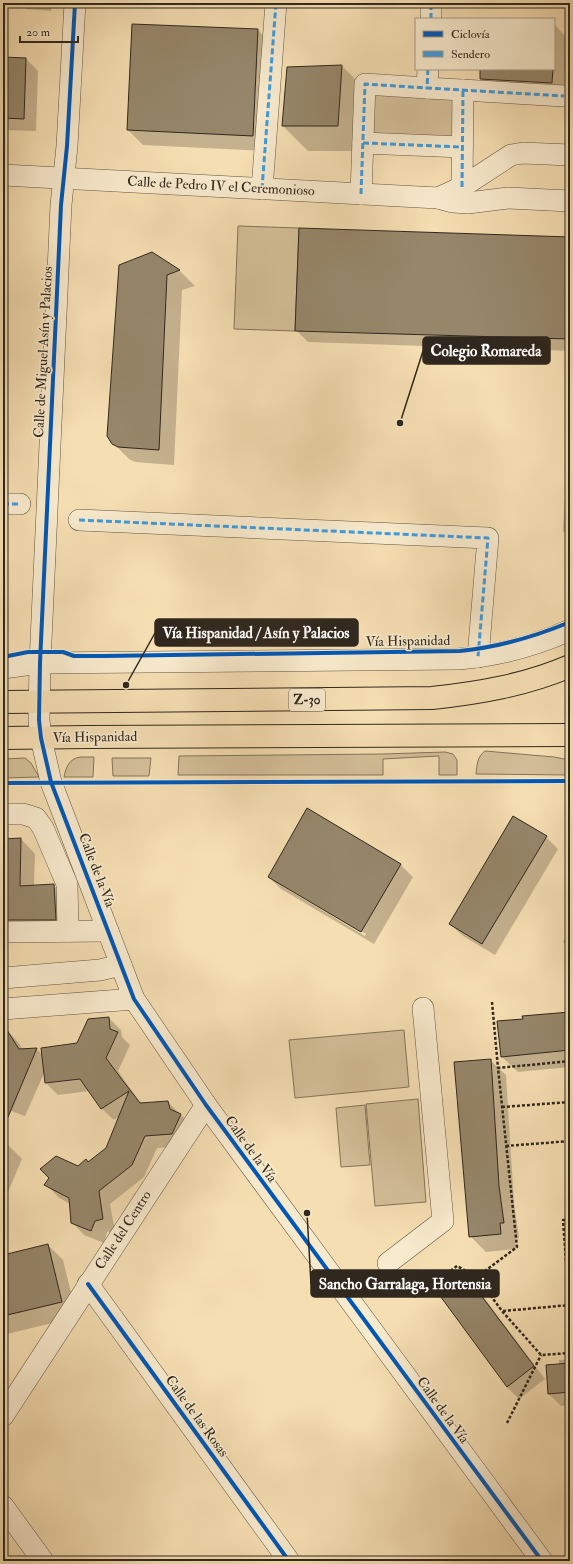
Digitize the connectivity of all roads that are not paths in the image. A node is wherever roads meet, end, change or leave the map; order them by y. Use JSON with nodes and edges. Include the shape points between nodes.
{"nodes":[{"id":1,"x":75,"y":3,"type":"edge"},
{"id":2,"x":276,"y":3,"type":"edge"},
{"id":3,"x":431,"y":3,"type":"edge"},
{"id":4,"x":430,"y":18,"type":"edge"},
{"id":5,"x":428,"y":78,"type":"edge"},
{"id":6,"x":463,"y":90,"type":"junction"},
{"id":7,"x":564,"y":96,"type":"dead end"},
{"id":8,"x":363,"y":143,"type":"junction"},
{"id":9,"x":462,"y":147,"type":"junction"},
{"id":10,"x":570,"y":155,"type":"edge"},
{"id":11,"x":3,"y":175,"type":"edge"},
{"id":12,"x":64,"y":178,"type":"junction"},
{"id":13,"x":462,"y":187,"type":"junction"},
{"id":14,"x":262,"y":189,"type":"junction"},
{"id":15,"x":361,"y":194,"type":"junction"},
{"id":16,"x":438,"y":198,"type":"junction"},
{"id":17,"x":570,"y":201,"type":"edge"},
{"id":18,"x":79,"y":520,"type":"dead end"},
{"id":19,"x":570,"y":630,"type":"edge"},
{"id":20,"x":478,"y":657,"type":"junction"},
{"id":21,"x":40,"y":663,"type":"junction"},
{"id":22,"x":570,"y":666,"type":"edge"},
{"id":23,"x":3,"y":668,"type":"edge"},
{"id":24,"x":3,"y":702,"type":"edge"},
{"id":25,"x":39,"y":702,"type":"junction"},
{"id":26,"x":570,"y":735,"type":"edge"},
{"id":27,"x":3,"y":738,"type":"edge"},
{"id":28,"x":41,"y":738,"type":"junction"},
{"id":29,"x":3,"y":814,"type":"edge"},
{"id":30,"x":68,"y":906,"type":"junction"},
{"id":31,"x":99,"y":907,"type":"junction"},
{"id":32,"x":68,"y":931,"type":"junction"},
{"id":33,"x":108,"y":931,"type":"junction"},
{"id":34,"x":3,"y":932,"type":"edge"},
{"id":35,"x":121,"y":965,"type":"junction"},
{"id":36,"x":3,"y":978,"type":"edge"},
{"id":37,"x":134,"y":999,"type":"junction"},
{"id":38,"x":423,"y":1008,"type":"dead end"},
{"id":39,"x":3,"y":1009,"type":"edge"},
{"id":40,"x":206,"y":1105,"type":"junction"},
{"id":41,"x":388,"y":1262,"type":"dead end"},
{"id":42,"x":88,"y":1284,"type":"junction"},
{"id":43,"x":3,"y":1416,"type":"edge"},
{"id":44,"x":3,"y":1506,"type":"edge"},
{"id":45,"x":43,"y":1561,"type":"edge"},
{"id":46,"x":289,"y":1561,"type":"edge"},
{"id":47,"x":542,"y":1561,"type":"edge"}],
"edges":[{"from":1,"to":12,"type":"street","name":"Calle de Miguel Asín y Palacios"},
{"from":2,"to":14,"type":"street"},
{"from":3,"to":4,"type":"street"},
{"from":5,"to":6,"type":"street"},
{"from":5,"to":8,"type":"street","via":[[365,84]]},
{"from":6,"to":7,"type":"street"},
{"from":6,"to":9,"type":"street"},
{"from":8,"to":9,"type":"street"},
{"from":8,"to":15,"type":"street"},
{"from":9,"to":13,"type":"street"},
{"from":10,"to":13,"type":"street","name":"Calle de Pedro IV el Ceremonioso","via":[[511,155]]},
{"from":11,"to":12,"type":"street","name":"Calle de Pedro IV el Ceremonioso"},
{"from":12,"to":14,"type":"street","name":"Calle de Pedro IV el Ceremonioso"},
{"from":12,"to":21,"type":"street","name":"Calle de Miguel Asín y Palacios","via":[[60,213]]},
{"from":13,"to":16,"type":"street","name":"Calle de Pedro IV el Ceremonioso"},
{"from":14,"to":15,"type":"street","name":"Calle de Pedro IV el Ceremonioso"},
{"from":15,"to":16,"type":"street","name":"Calle de Pedro IV el Ceremonioso"},
{"from":16,"to":17,"type":"street","name":"Calle de Pedro IV el Ceremonioso","via":[[454,202],[508,198]]},
{"from":18,"to":20,"type":"street","via":[[488,538]]},
{"from":19,"to":20,"type":"street","name":"Vía Hispanidad","via":[[526,647]]},
{"from":20,"to":21,"type":"street","name":"Vía Hispanidad","via":[[440,660]]},
{"from":21,"to":23,"type":"street","name":"Vía Hispanidad"},
{"from":21,"to":25,"type":"street","name":"Calle de Miguel Asín y Palacios"},
{"from":22,"to":25,"type":"highway","number":"Z-30","via":[[527,682],[478,693],[432,698]]},
{"from":24,"to":25,"type":"highway","number":"Z-30"},
{"from":25,"to":28,"type":"street","name":"Calle de la Vía"},
{"from":26,"to":28,"type":"highway","name":"Vía Hispanidad"},
{"from":27,"to":28,"type":"highway","name":"Vía Hispanidad"},
{"from":28,"to":31,"type":"street","name":"Calle de la Vía","via":[[51,782]]},
{"from":29,"to":30,"type":"street","via":[[23,814],[36,818],[43,828],[67,884]]},
{"from":30,"to":31,"type":"street","via":[[83,909]]},
{"from":30,"to":32,"type":"street"},
{"from":31,"to":33,"type":"street","name":"Calle de la Vía"},
{"from":32,"to":33,"type":"street"},
{"from":32,"to":34,"type":"street"},
{"from":33,"to":35,"type":"street","name":"Calle de la Vía"},
{"from":35,"to":36,"type":"street","via":[[100,970]]},
{"from":35,"to":37,"type":"street","name":"Calle de la Vía"},
{"from":37,"to":39,"type":"street"},
{"from":37,"to":40,"type":"street","name":"Calle de la Vía"},
{"from":38,"to":41,"type":"street","via":[[443,1221]]},
{"from":40,"to":42,"type":"street","name":"Calle del Centro"},
{"from":40,"to":47,"type":"street","name":"Calle de la Vía"},
{"from":42,"to":43,"type":"street","name":"Calle del Centro"},
{"from":42,"to":46,"type":"street","name":"Calle de las Rosas"},
{"from":44,"to":45,"type":"street"}]}
